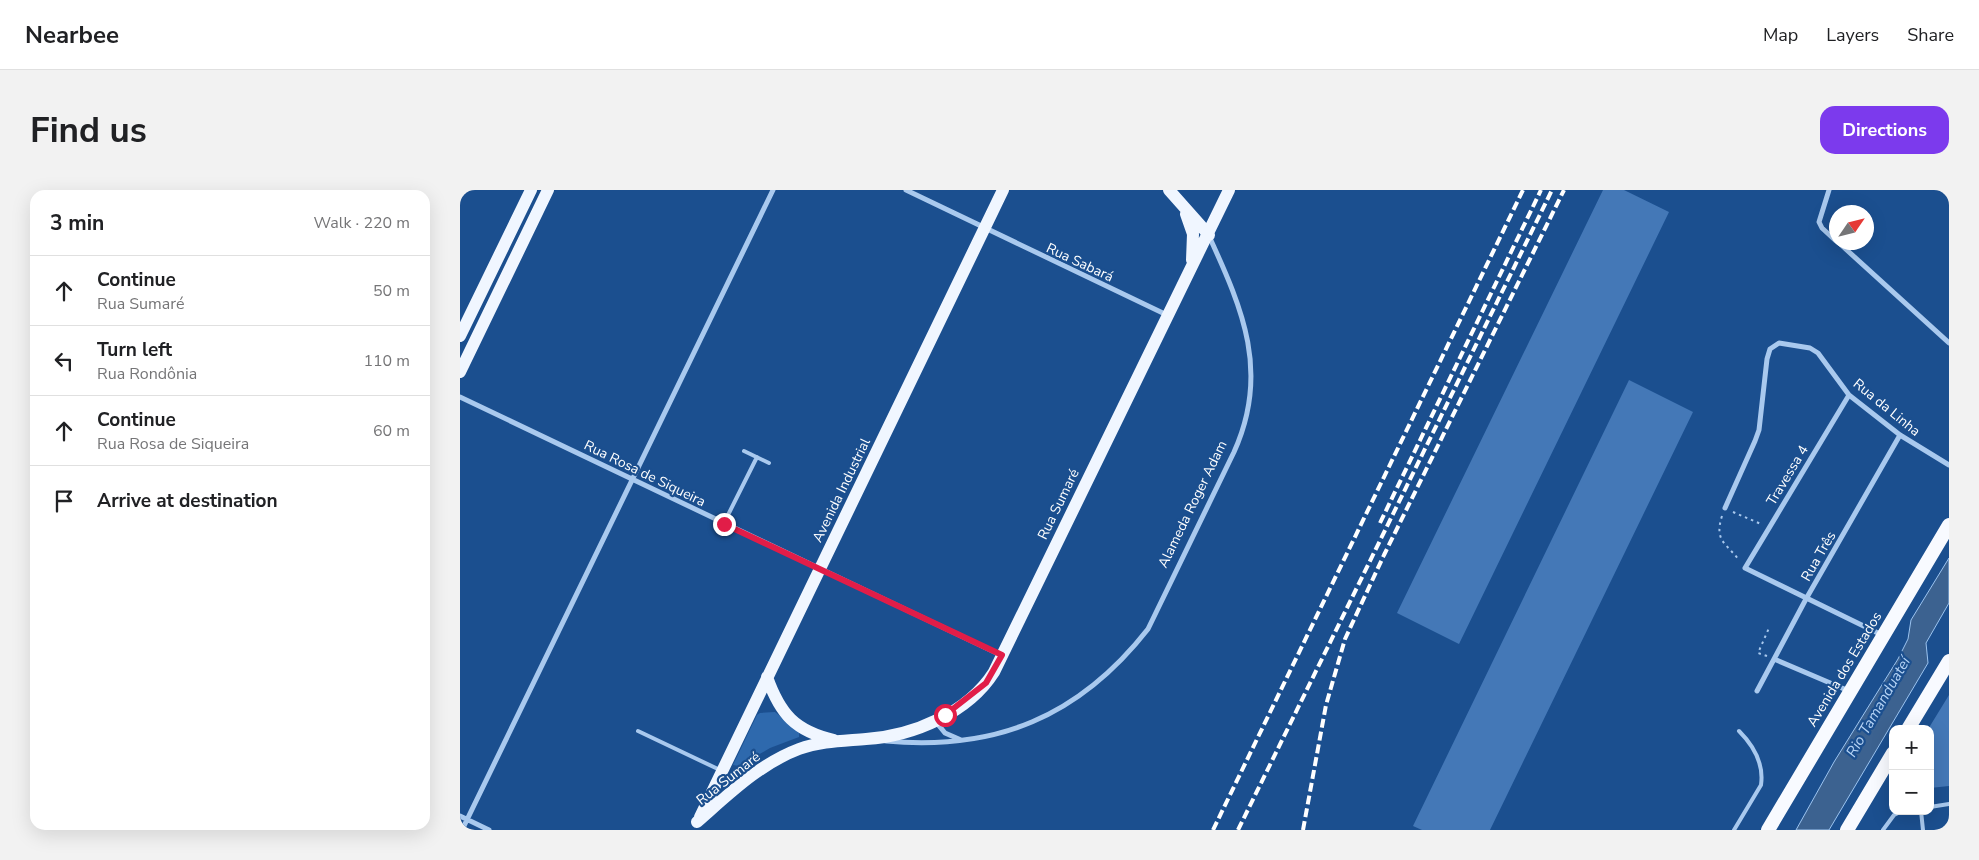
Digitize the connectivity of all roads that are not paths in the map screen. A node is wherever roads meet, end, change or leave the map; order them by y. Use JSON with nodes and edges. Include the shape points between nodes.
{"nodes":[{"id":1,"x":531,"y":190,"type":"edge"},
{"id":2,"x":548,"y":190,"type":"edge"},
{"id":3,"x":773,"y":190,"type":"edge"},
{"id":4,"x":906,"y":190,"type":"edge"},
{"id":5,"x":1003,"y":190,"type":"edge"},
{"id":6,"x":1169,"y":190,"type":"edge"},
{"id":7,"x":1230,"y":190,"type":"edge"},
{"id":8,"x":1829,"y":190,"type":"edge"},
{"id":9,"x":1222,"y":206,"type":"junction"},
{"id":10,"x":1188,"y":213,"type":"junction"},
{"id":11,"x":983,"y":228,"type":"junction"},
{"id":12,"x":1209,"y":235,"type":"junction"},
{"id":13,"x":1829,"y":235,"type":"edge"},
{"id":14,"x":1846,"y":250,"type":"edge"},
{"id":15,"x":1191,"y":268,"type":"junction"},
{"id":16,"x":1167,"y":315,"type":"junction"},
{"id":17,"x":460,"y":336,"type":"edge"},
{"id":18,"x":1949,"y":343,"type":"edge"},
{"id":19,"x":460,"y":372,"type":"edge"},
{"id":20,"x":1849,"y":394,"type":"junction"},
{"id":21,"x":460,"y":397,"type":"edge"},
{"id":22,"x":1900,"y":435,"type":"junction"},
{"id":23,"x":744,"y":451,"type":"dead end"},
{"id":24,"x":757,"y":458,"type":"junction"},
{"id":25,"x":769,"y":463,"type":"dead end"},
{"id":26,"x":1949,"y":465,"type":"edge"},
{"id":27,"x":632,"y":479,"type":"junction"},
{"id":28,"x":1725,"y":508,"type":"road end"},
{"id":29,"x":724,"y":524,"type":"junction"},
{"id":30,"x":1949,"y":525,"type":"edge"},
{"id":31,"x":819,"y":569,"type":"junction"},
{"id":32,"x":1806,"y":599,"type":"junction"},
{"id":33,"x":1883,"y":635,"type":"junction"},
{"id":34,"x":1002,"y":655,"type":"junction"},
{"id":35,"x":1774,"y":659,"type":"junction"},
{"id":36,"x":1948,"y":663,"type":"edge"},
{"id":37,"x":767,"y":677,"type":"junction"},
{"id":38,"x":1757,"y":691,"type":"dead end"},
{"id":39,"x":1849,"y":692,"type":"junction"},
{"id":40,"x":935,"y":722,"type":"junction"},
{"id":41,"x":1910,"y":725,"type":"edge"},
{"id":42,"x":638,"y":731,"type":"dead end"},
{"id":43,"x":1739,"y":731,"type":"dead end"},
{"id":44,"x":868,"y":739,"type":"junction"},
{"id":45,"x":836,"y":740,"type":"junction"},
{"id":46,"x":964,"y":741,"type":"junction"},
{"id":47,"x":1889,"y":761,"type":"edge"},
{"id":48,"x":722,"y":771,"type":"junction"},
{"id":49,"x":1949,"y":804,"type":"edge"},
{"id":50,"x":1934,"y":806,"type":"edge"},
{"id":51,"x":1894,"y":815,"type":"edge"},
{"id":52,"x":1921,"y":815,"type":"edge"},
{"id":53,"x":460,"y":816,"type":"edge"},
{"id":54,"x":467,"y":820,"type":"junction"},
{"id":55,"x":695,"y":826,"type":"edge"},
{"id":56,"x":462,"y":830,"type":"edge"},
{"id":57,"x":489,"y":830,"type":"edge"},
{"id":58,"x":1734,"y":830,"type":"edge"},
{"id":59,"x":1768,"y":830,"type":"edge"},
{"id":60,"x":1847,"y":830,"type":"edge"},
{"id":61,"x":1883,"y":830,"type":"edge"},
{"id":62,"x":1923,"y":830,"type":"edge"}],
"edges":[{"from":1,"to":17,"type":"main road"},
{"from":2,"to":19,"type":"main road"},
{"from":3,"to":27,"type":"street"},
{"from":4,"to":11,"type":"street","name":"Rua Sabará"},
{"from":5,"to":11,"type":"main road","name":"Avenida Industrial"},
{"from":6,"to":10,"type":"main road","name":"Alameda Roger Adam"},
{"from":7,"to":9,"type":"main road","name":"Rua Sumaré"},
{"from":8,"to":13,"type":"street","via":[[1819,222]]},
{"from":9,"to":10,"type":"main road","via":[[1206,216]]},
{"from":9,"to":12,"type":"main road","name":"Rua Sumaré"},
{"from":10,"to":12,"type":"main road","name":"Alameda Roger Adam"},
{"from":10,"to":15,"type":"main road","via":[[1193,234]]},
{"from":11,"to":16,"type":"street","name":"Rua Sabará"},
{"from":11,"to":31,"type":"main road","name":"Avenida Industrial"},
{"from":12,"to":15,"type":"main road","name":"Rua Sumaré"},
{"from":12,"to":46,"type":"street","name":"Alameda Roger Adam","via":[[1238,304],[1249,346],[1253,380],[1244,432],[1230,461],[1148,629],[1130,652],[1093,687],[1038,721],[1000,734]]},
{"from":14,"to":18,"type":"street"},
{"from":15,"to":16,"type":"main road","name":"Rua Sumaré"},
{"from":16,"to":34,"type":"main road","name":"Rua Sumaré"},
{"from":20,"to":22,"type":"street","name":"Rua da Linha"},
{"from":20,"to":28,"type":"street","name":"Rua da Linha","via":[[1818,353],[1810,348],[1774,345],[1768,358],[1759,430]]},
{"from":20,"to":32,"type":"street","name":"Travessa 4","via":[[1745,568]]},
{"from":21,"to":27,"type":"street","name":"Rua Rosa de Siqueira"},
{"from":22,"to":26,"type":"street","name":"Rua da Linha"},
{"from":22,"to":32,"type":"street","name":"Rua Três"},
{"from":23,"to":24,"type":"lane"},
{"from":24,"to":25,"type":"lane"},
{"from":24,"to":29,"type":"lane"},
{"from":27,"to":29,"type":"street","name":"Rua Rosa de Siqueira"},
{"from":27,"to":54,"type":"street"},
{"from":29,"to":31,"type":"street","name":"Rua Rosa de Siqueira"},
{"from":30,"to":33,"type":"highway","name":"Avenida dos Estados"},
{"from":31,"to":34,"type":"street","name":"Rua Rosa de Siqueira"},
{"from":31,"to":37,"type":"main road","name":"Avenida Industrial"},
{"from":32,"to":33,"type":"street"},
{"from":32,"to":35,"type":"street","name":"Rua Três"},
{"from":33,"to":39,"type":"highway","name":"Avenida dos Estados"},
{"from":34,"to":40,"type":"main road","name":"Rua Sumaré","via":[[986,683]]},
{"from":35,"to":38,"type":"street","name":"Rua Três"},
{"from":35,"to":39,"type":"street"},
{"from":36,"to":41,"type":"highway"},
{"from":37,"to":45,"type":"main road","name":"Rua Sumaré","via":[[788,717],[799,727]]},
{"from":37,"to":48,"type":"main road","name":"Avenida Industrial"},
{"from":39,"to":59,"type":"highway","name":"Avenida dos Estados"},
{"from":40,"to":44,"type":"main road","name":"Rua Sumaré","via":[[904,733]]},
{"from":40,"to":46,"type":"street","via":[[945,733]]},
{"from":42,"to":48,"type":"lane"},
{"from":43,"to":58,"type":"lane","via":[[1755,750],[1762,779]]},
{"from":44,"to":45,"type":"main road","name":"Rua Sumaré"},
{"from":44,"to":46,"type":"street","name":"Alameda Roger Adam","via":[[920,743]]},
{"from":45,"to":55,"type":"main road","name":"Rua Sumaré","via":[[799,749],[772,762],[733,790]]},
{"from":47,"to":60,"type":"highway"},
{"from":48,"to":55,"type":"main road","name":"Avenida Industrial"},
{"from":49,"to":50,"type":"lane"},
{"from":51,"to":61,"type":"lane"},
{"from":52,"to":62,"type":"lane"},
{"from":53,"to":54,"type":"street"},
{"from":54,"to":56,"type":"street"},
{"from":54,"to":57,"type":"street"}]}
